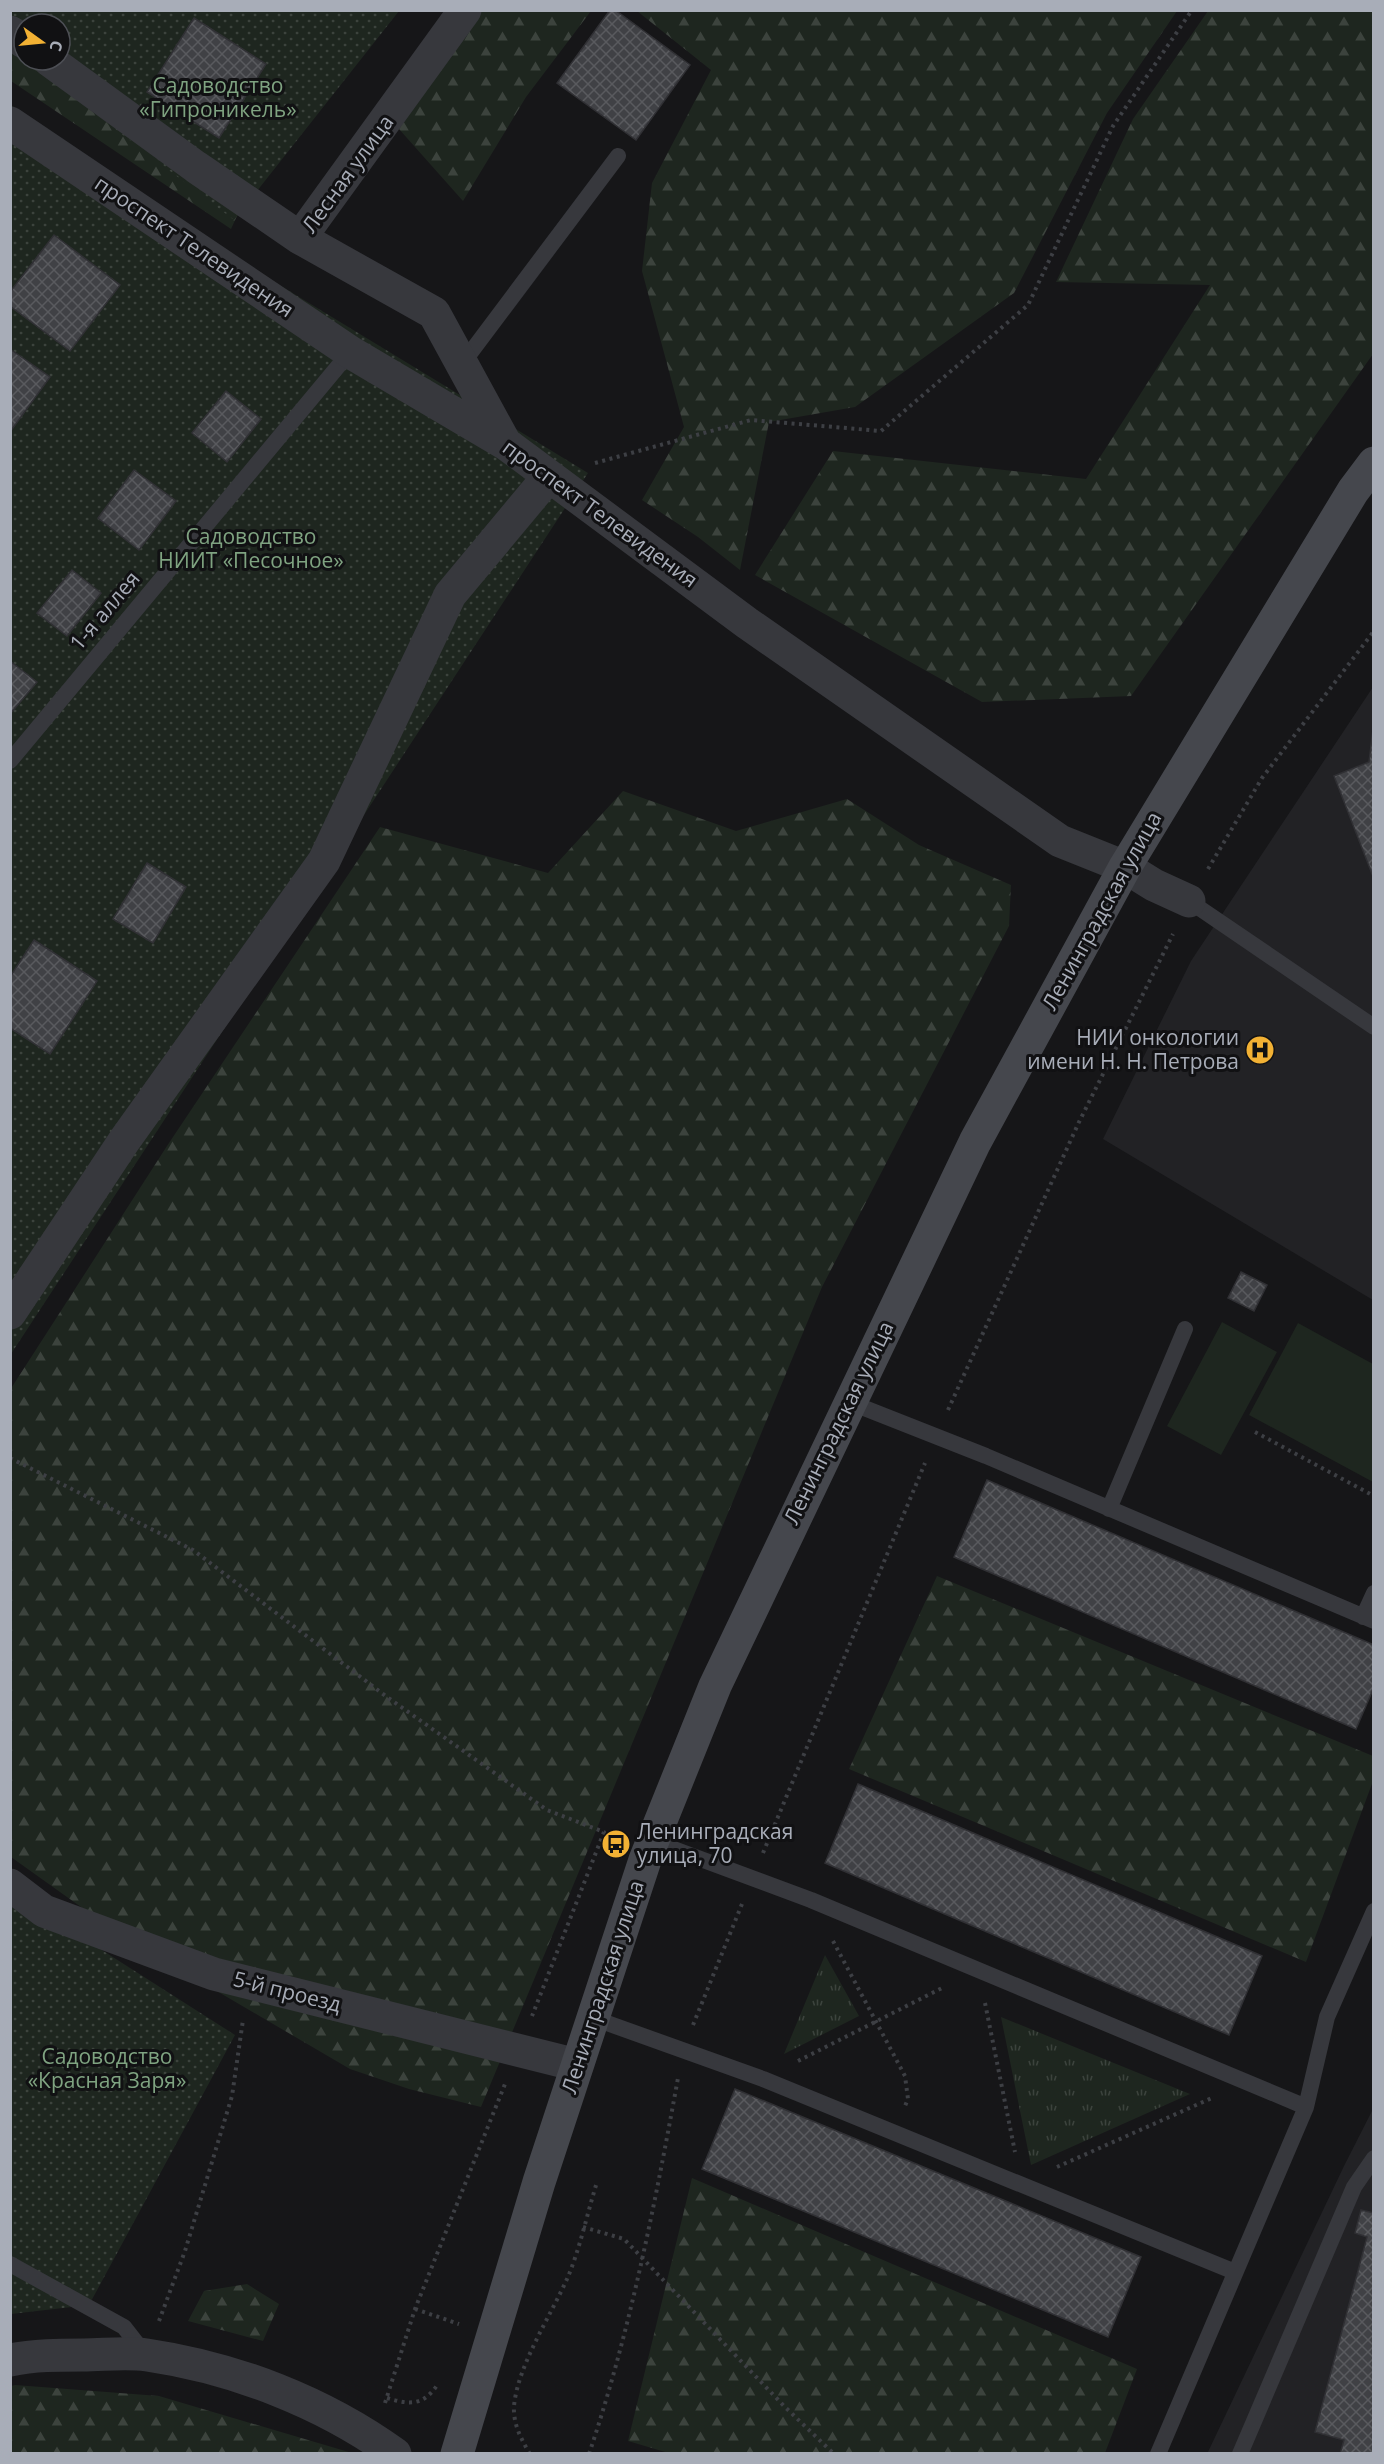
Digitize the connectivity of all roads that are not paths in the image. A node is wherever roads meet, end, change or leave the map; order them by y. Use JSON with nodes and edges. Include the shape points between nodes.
{"nodes":[{"id":1,"x":465,"y":10,"type":"edge"},
{"id":2,"x":65,"y":72,"type":"edge"},
{"id":3,"x":10,"y":123,"type":"edge"},
{"id":4,"x":618,"y":156,"type":"dead end"},
{"id":5,"x":300,"y":237,"type":"junction"},
{"id":6,"x":350,"y":352,"type":"junction"},
{"id":7,"x":462,"y":364,"type":"junction"},
{"id":8,"x":506,"y":444,"type":"junction"},
{"id":9,"x":1374,"y":463,"type":"edge"},
{"id":10,"x":549,"y":476,"type":"junction"},
{"id":11,"x":10,"y":760,"type":"edge"},
{"id":12,"x":1125,"y":867,"type":"junction"},
{"id":13,"x":1189,"y":901,"type":"joint"},
{"id":14,"x":1374,"y":1028,"type":"edge"},
{"id":15,"x":10,"y":1313,"type":"edge"},
{"id":16,"x":1185,"y":1329,"type":"dead end"},
{"id":17,"x":849,"y":1402,"type":"junction"},
{"id":18,"x":1108,"y":1509,"type":"junction"},
{"id":19,"x":1374,"y":1593,"type":"edge"},
{"id":20,"x":1368,"y":1619,"type":"edge"},
{"id":21,"x":652,"y":1841,"type":"junction"},
{"id":22,"x":10,"y":1884,"type":"edge"},
{"id":23,"x":1374,"y":1911,"type":"edge"},
{"id":24,"x":593,"y":2018,"type":"junction"},
{"id":25,"x":577,"y":2065,"type":"junction"},
{"id":26,"x":1306,"y":2107,"type":"junction"},
{"id":27,"x":1374,"y":2158,"type":"edge"},
{"id":28,"x":10,"y":2264,"type":"edge"},
{"id":29,"x":1235,"y":2272,"type":"junction"},
{"id":30,"x":145,"y":2355,"type":"junction"},
{"id":31,"x":10,"y":2360,"type":"edge"},
{"id":32,"x":395,"y":2454,"type":"edge"},
{"id":33,"x":457,"y":2454,"type":"edge"},
{"id":34,"x":1158,"y":2454,"type":"edge"},
{"id":35,"x":1240,"y":2454,"type":"edge"}],
"edges":[{"from":1,"to":5,"type":"street","name":"Лесная улица"},
{"from":2,"to":5,"type":"street"},
{"from":3,"to":6,"type":"street","name":"проспект Телевидения"},
{"from":4,"to":7,"type":"lane"},
{"from":5,"to":7,"type":"street","name":"Лесная улица","via":[[434,313]]},
{"from":6,"to":8,"type":"street","name":"проспект Телевидения"},
{"from":6,"to":11,"type":"lane","name":"1-я аллея"},
{"from":7,"to":8,"type":"street","name":"Лесная улица"},
{"from":8,"to":10,"type":"street","name":"проспект Телевидения"},
{"from":9,"to":12,"type":"main road","name":"Ленинградская улица"},
{"from":10,"to":12,"type":"street","name":"проспект Телевидения","via":[[747,622],[1060,841]]},
{"from":10,"to":15,"type":"street","via":[[450,595],[324,861],[124,1141]]},
{"from":12,"to":13,"type":"street","name":"проспект Телевидения"},
{"from":12,"to":17,"type":"main road","name":"Ленинградская улица","via":[[975,1142]]},
{"from":13,"to":14,"type":"lane"},
{"from":16,"to":18,"type":"lane"},
{"from":17,"to":18,"type":"lane"},
{"from":17,"to":21,"type":"main road","name":"Ленинградская улица","via":[[715,1686]]},
{"from":18,"to":20,"type":"lane"},
{"from":19,"to":20,"type":"lane"},
{"from":21,"to":24,"type":"main road","name":"Ленинградская улица"},
{"from":21,"to":26,"type":"lane","via":[[811,1900]]},
{"from":22,"to":25,"type":"street","name":"5-й проезд","via":[[44,1911],[214,1974]]},
{"from":23,"to":26,"type":"lane","via":[[1327,2017]]},
{"from":24,"to":25,"type":"main road","name":"Ленинградская улица"},
{"from":24,"to":29,"type":"lane","via":[[895,2131]]},
{"from":25,"to":33,"type":"main road","name":"Ленинградская улица"},
{"from":26,"to":29,"type":"lane"},
{"from":27,"to":35,"type":"lane","via":[[1354,2187]]},
{"from":28,"to":30,"type":"lane","via":[[124,2327]]},
{"from":29,"to":34,"type":"lane"},
{"from":30,"to":31,"type":"street","via":[[33,2355]]},
{"from":30,"to":32,"type":"street","via":[[213,2370],[288,2394],[355,2425]]}]}
